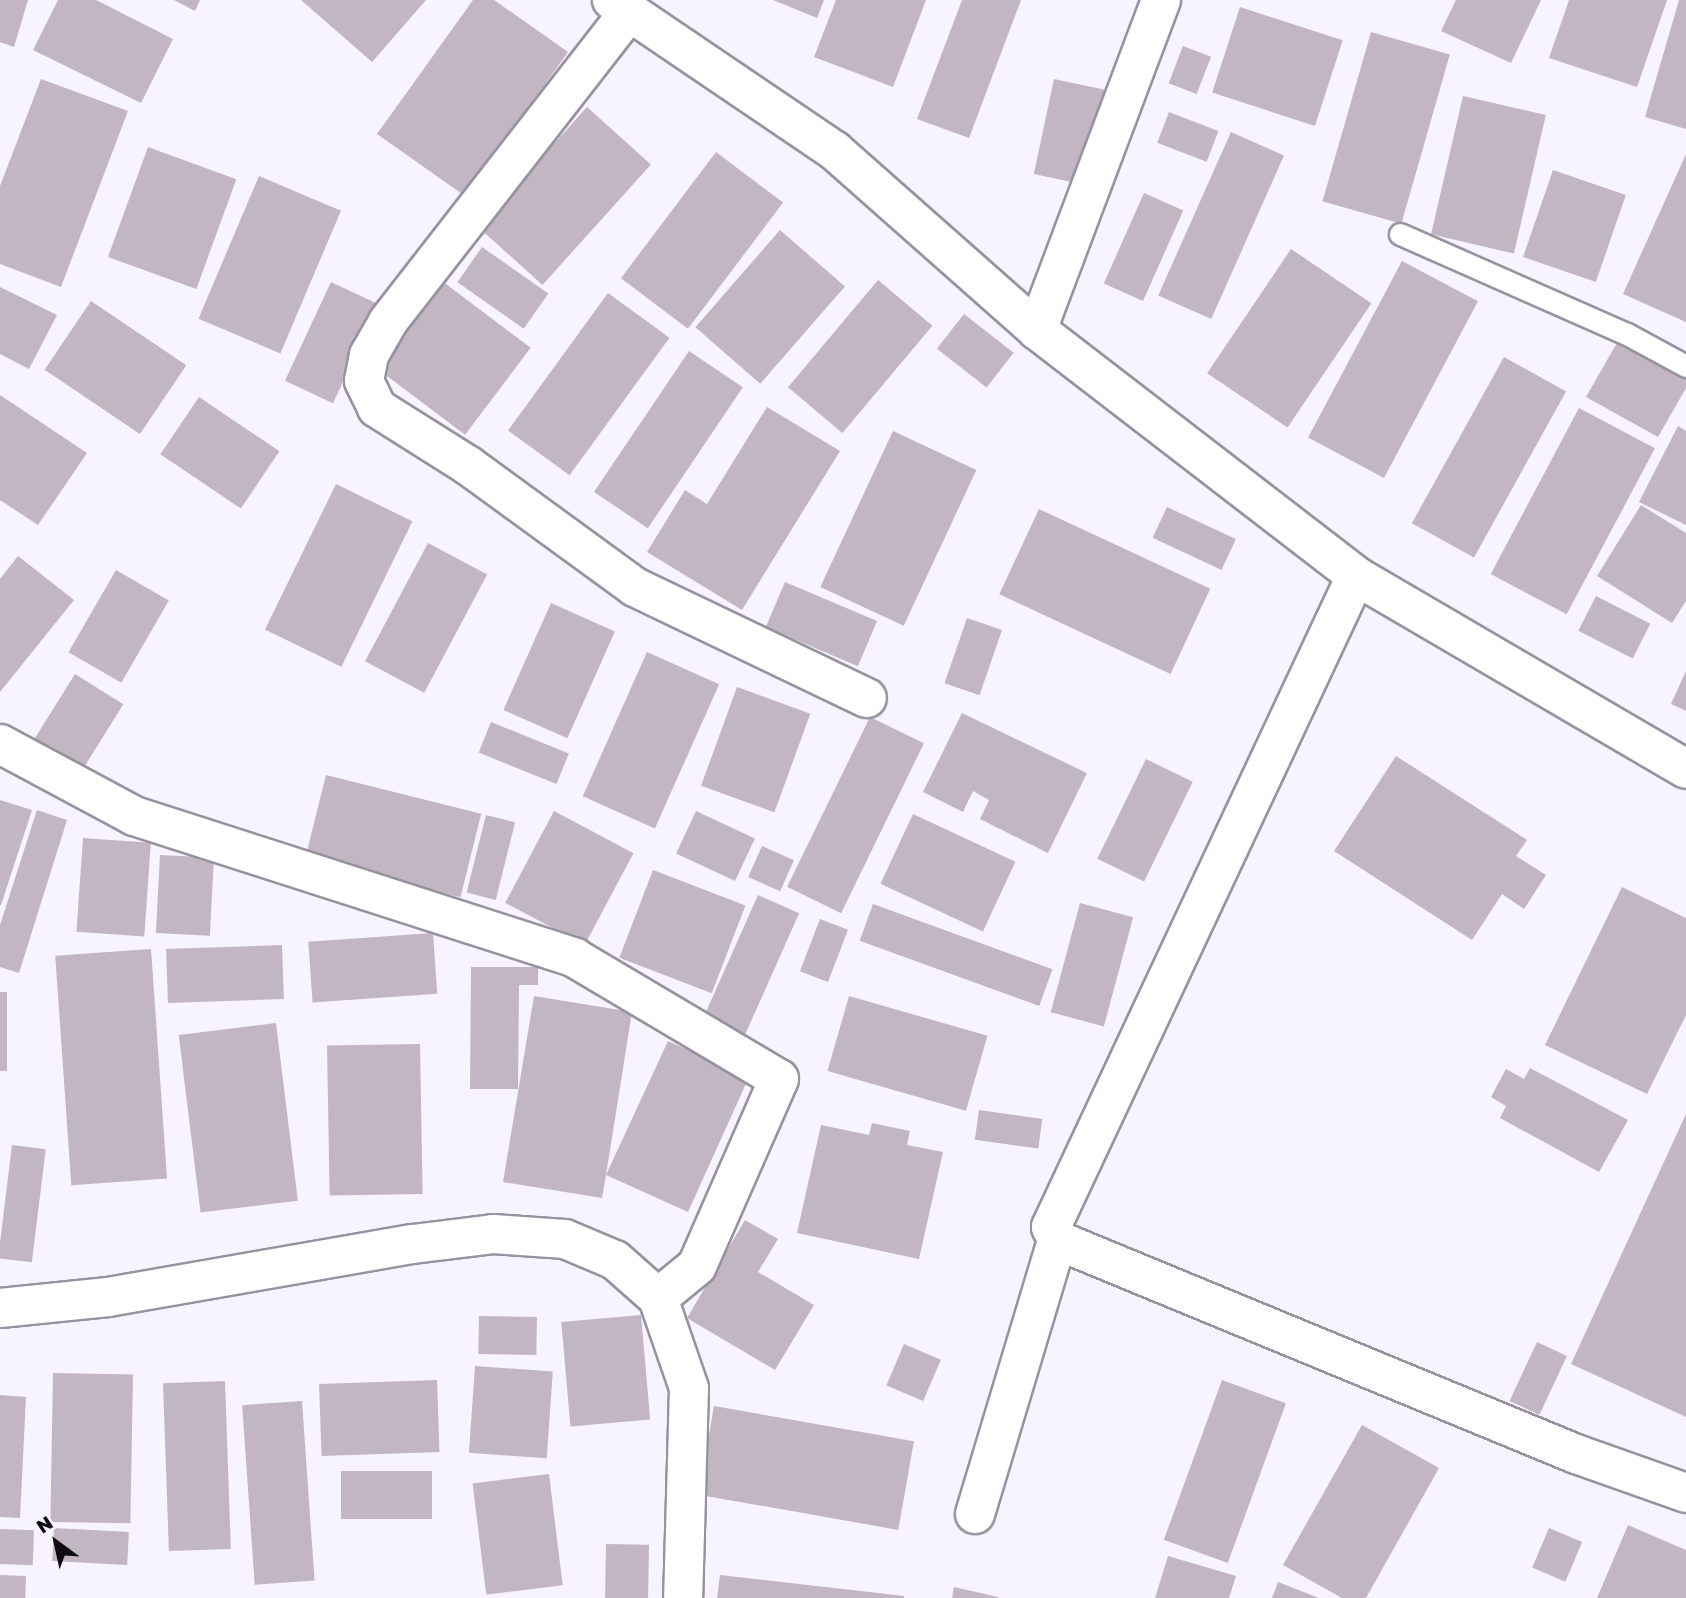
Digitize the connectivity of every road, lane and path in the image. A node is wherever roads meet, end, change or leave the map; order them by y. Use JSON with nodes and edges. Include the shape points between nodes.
{"nodes":[{"id":1,"x":1161,"y":0,"type":"edge"},
{"id":2,"x":621,"y":6,"type":"edge"},
{"id":3,"x":1400,"y":234,"type":"dead end"},
{"id":4,"x":1037,"y":330,"type":"junction"},
{"id":5,"x":1686,"y":366,"type":"edge"},
{"id":6,"x":1356,"y":576,"type":"junction"},
{"id":7,"x":867,"y":698,"type":"dead end"},
{"id":8,"x":0,"y":744,"type":"edge"},
{"id":9,"x":1686,"y":768,"type":"edge"},
{"id":10,"x":1057,"y":1240,"type":"junction"},
{"id":11,"x":615,"y":1260,"type":"junction"},
{"id":12,"x":697,"y":1266,"type":"junction"},
{"id":13,"x":658,"y":1297,"type":"junction"},
{"id":14,"x":0,"y":1308,"type":"edge"},
{"id":15,"x":1686,"y":1493,"type":"edge"},
{"id":16,"x":975,"y":1514,"type":"dead end"},
{"id":17,"x":683,"y":1598,"type":"edge"}],
"edges":[{"from":1,"to":4,"type":"street"},
{"from":2,"to":4,"type":"street","via":[[835,151]]},
{"from":2,"to":7,"type":"street","via":[[388,322],[369,355],[364,381],[377,408],[469,466],[635,587]]},
{"from":3,"to":5,"type":"lane","via":[[1627,334]]},
{"from":4,"to":6,"type":"street"},
{"from":6,"to":9,"type":"street"},
{"from":6,"to":10,"type":"street","via":[[1051,1227]]},
{"from":8,"to":12,"type":"street","via":[[134,816],[575,958],[779,1079]]},
{"from":10,"to":15,"type":"street","via":[[1576,1454]]},
{"from":10,"to":16,"type":"street"},
{"from":11,"to":12,"type":"street"},
{"from":11,"to":13,"type":"street"},
{"from":11,"to":14,"type":"street","via":[[565,1239],[494,1234],[108,1297]]},
{"from":12,"to":13,"type":"street"},
{"from":13,"to":17,"type":"street","via":[[689,1388]]}]}
